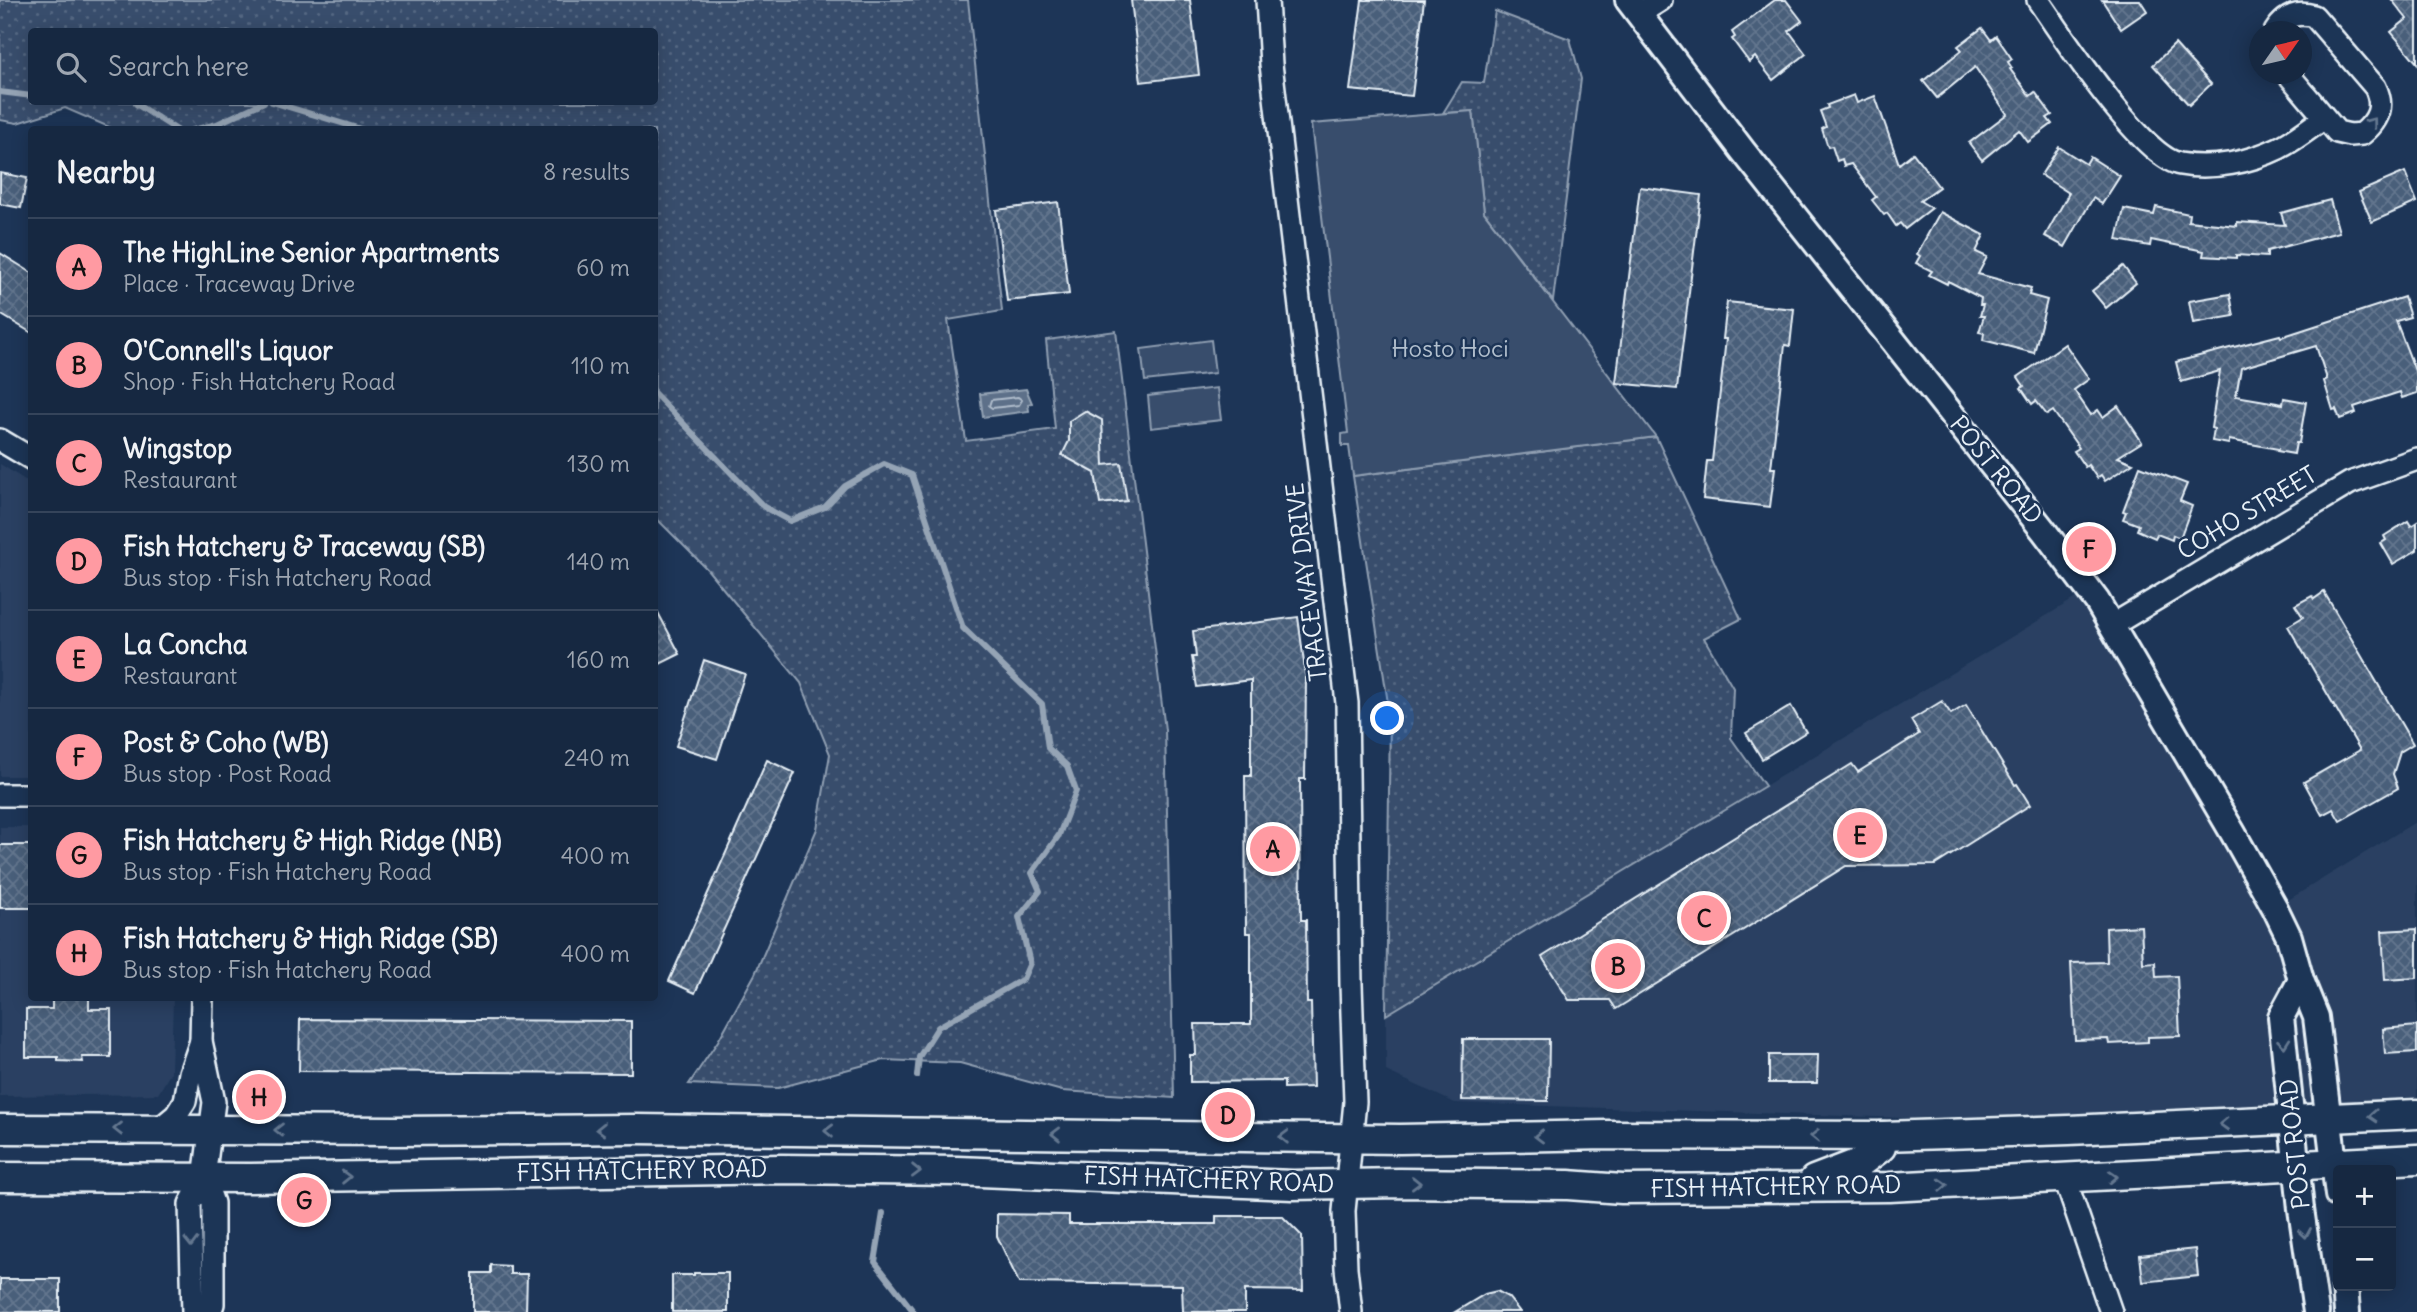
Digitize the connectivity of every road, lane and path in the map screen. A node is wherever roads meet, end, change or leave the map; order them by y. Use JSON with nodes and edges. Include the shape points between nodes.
{"nodes":[{"id":1,"x":1267,"y":0,"type":"edge"},
{"id":2,"x":1661,"y":0,"type":"edge"},
{"id":3,"x":2038,"y":0,"type":"edge"},
{"id":4,"x":1634,"y":7,"type":"edge"},
{"id":5,"x":2285,"y":21,"type":"edge"},
{"id":6,"x":2296,"y":84,"type":"edge"},
{"id":7,"x":2324,"y":118,"type":"junction"},
{"id":8,"x":0,"y":440,"type":"edge"},
{"id":9,"x":28,"y":457,"type":"edge"},
{"id":10,"x":2417,"y":459,"type":"edge"},
{"id":11,"x":2111,"y":626,"type":"junction"},
{"id":12,"x":0,"y":795,"type":"edge"},
{"id":13,"x":28,"y":795,"type":"edge"},
{"id":14,"x":2301,"y":980,"type":"junction"},
{"id":15,"x":202,"y":1001,"type":"edge"},
{"id":16,"x":201,"y":1041,"type":"junction"},
{"id":17,"x":2417,"y":1114,"type":"edge"},
{"id":18,"x":2330,"y":1119,"type":"junction"},
{"id":19,"x":2292,"y":1121,"type":"junction"},
{"id":20,"x":0,"y":1129,"type":"edge"},
{"id":21,"x":159,"y":1129,"type":"junction"},
{"id":22,"x":211,"y":1130,"type":"junction"},
{"id":23,"x":1884,"y":1136,"type":"junction"},
{"id":24,"x":2417,"y":1159,"type":"edge"},
{"id":25,"x":1350,"y":1160,"type":"junction"},
{"id":26,"x":2335,"y":1163,"type":"junction"},
{"id":27,"x":2297,"y":1166,"type":"junction"},
{"id":28,"x":0,"y":1177,"type":"edge"},
{"id":29,"x":204,"y":1178,"type":"junction"},
{"id":30,"x":2065,"y":1179,"type":"junction"},
{"id":31,"x":1777,"y":1188,"type":"junction"},
{"id":32,"x":2345,"y":1291,"type":"edge"},
{"id":33,"x":193,"y":1312,"type":"edge"},
{"id":34,"x":210,"y":1312,"type":"edge"},
{"id":35,"x":1351,"y":1312,"type":"edge"},
{"id":36,"x":2111,"y":1312,"type":"edge"},
{"id":37,"x":2316,"y":1312,"type":"edge"},
{"id":38,"x":2347,"y":1312,"type":"edge"}],
"edges":[{"from":1,"to":25,"type":"street","name":"TRACEWAY DRIVE","via":[[1347,703],[1355,1101]]},
{"from":2,"to":4,"type":"street"},
{"from":3,"to":7,"type":"street","via":[[2092,81],[2160,156],[2179,164],[2230,165],[2280,148]]},
{"from":4,"to":11,"type":"street","name":"POST ROAD","via":[[2052,541]]},
{"from":7,"to":5,"type":"street","one_way":true,"via":[[2337,132],[2362,134],[2377,118],[2379,96],[2314,16],[2301,13]]},
{"from":6,"to":7,"type":"street"},
{"from":8,"to":9,"type":"street"},
{"from":10,"to":11,"type":"street","name":"COHO STREET","via":[[2350,483]]},
{"from":11,"to":14,"type":"street","name":"POST ROAD","via":[[2275,908]]},
{"from":12,"to":13,"type":"street"},
{"from":14,"to":18,"type":"street","name":"POST ROAD","via":[[2316,1017]]},
{"from":14,"to":19,"type":"street","name":"POST ROAD","one_way":true,"via":[[2281,1017]]},
{"from":15,"to":16,"type":"street"},
{"from":16,"to":21,"type":"street","via":[[185,1101]]},
{"from":16,"to":22,"type":"street","via":[[214,1102]]},
{"from":17,"to":18,"type":"main road","name":"FISH HATCHERY ROAD","one_way":true},
{"from":18,"to":19,"type":"main road","name":"FISH HATCHERY ROAD"},
{"from":18,"to":26,"type":"street","name":"POST ROAD"},
{"from":19,"to":23,"type":"main road","name":"FISH HATCHERY ROAD","one_way":true},
{"from":19,"to":27,"type":"street","name":"POST ROAD"},
{"from":21,"to":20,"type":"main road","name":"FISH HATCHERY ROAD","one_way":true},
{"from":21,"to":22,"type":"main road","name":"FISH HATCHERY ROAD"},
{"from":25,"to":22,"type":"main road","name":"FISH HATCHERY ROAD","one_way":true,"via":[[636,1129]]},
{"from":22,"to":29,"type":"street"},
{"from":23,"to":25,"type":"main road","name":"FISH HATCHERY ROAD","one_way":true,"via":[[1400,1139]]},
{"from":23,"to":31,"type":"main road","via":[[1881,1147],[1849,1168]]},
{"from":24,"to":26,"type":"main road","name":"FISH HATCHERY ROAD"},
{"from":29,"to":25,"type":"main road","name":"FISH HATCHERY ROAD","one_way":true,"via":[[780,1169],[957,1171],[1293,1185]]},
{"from":25,"to":31,"type":"main road","name":"FISH HATCHERY ROAD","one_way":true,"via":[[1622,1189]]},
{"from":25,"to":35,"type":"street","name":"TRACEWAY DRIVE","via":[[1344,1211]]},
{"from":26,"to":27,"type":"main road","name":"FISH HATCHERY ROAD"},
{"from":30,"to":27,"type":"main road","name":"FISH HATCHERY ROAD","one_way":true},
{"from":27,"to":37,"type":"street","name":"POST ROAD","one_way":true},
{"from":28,"to":29,"type":"main road","name":"FISH HATCHERY ROAD"},
{"from":29,"to":33,"type":"street","one_way":true,"via":[[190,1204]]},
{"from":29,"to":34,"type":"street","via":[[213,1203]]},
{"from":31,"to":30,"type":"main road","name":"FISH HATCHERY ROAD","one_way":true},
{"from":30,"to":36,"type":"street"},
{"from":32,"to":38,"type":"street"}]}
